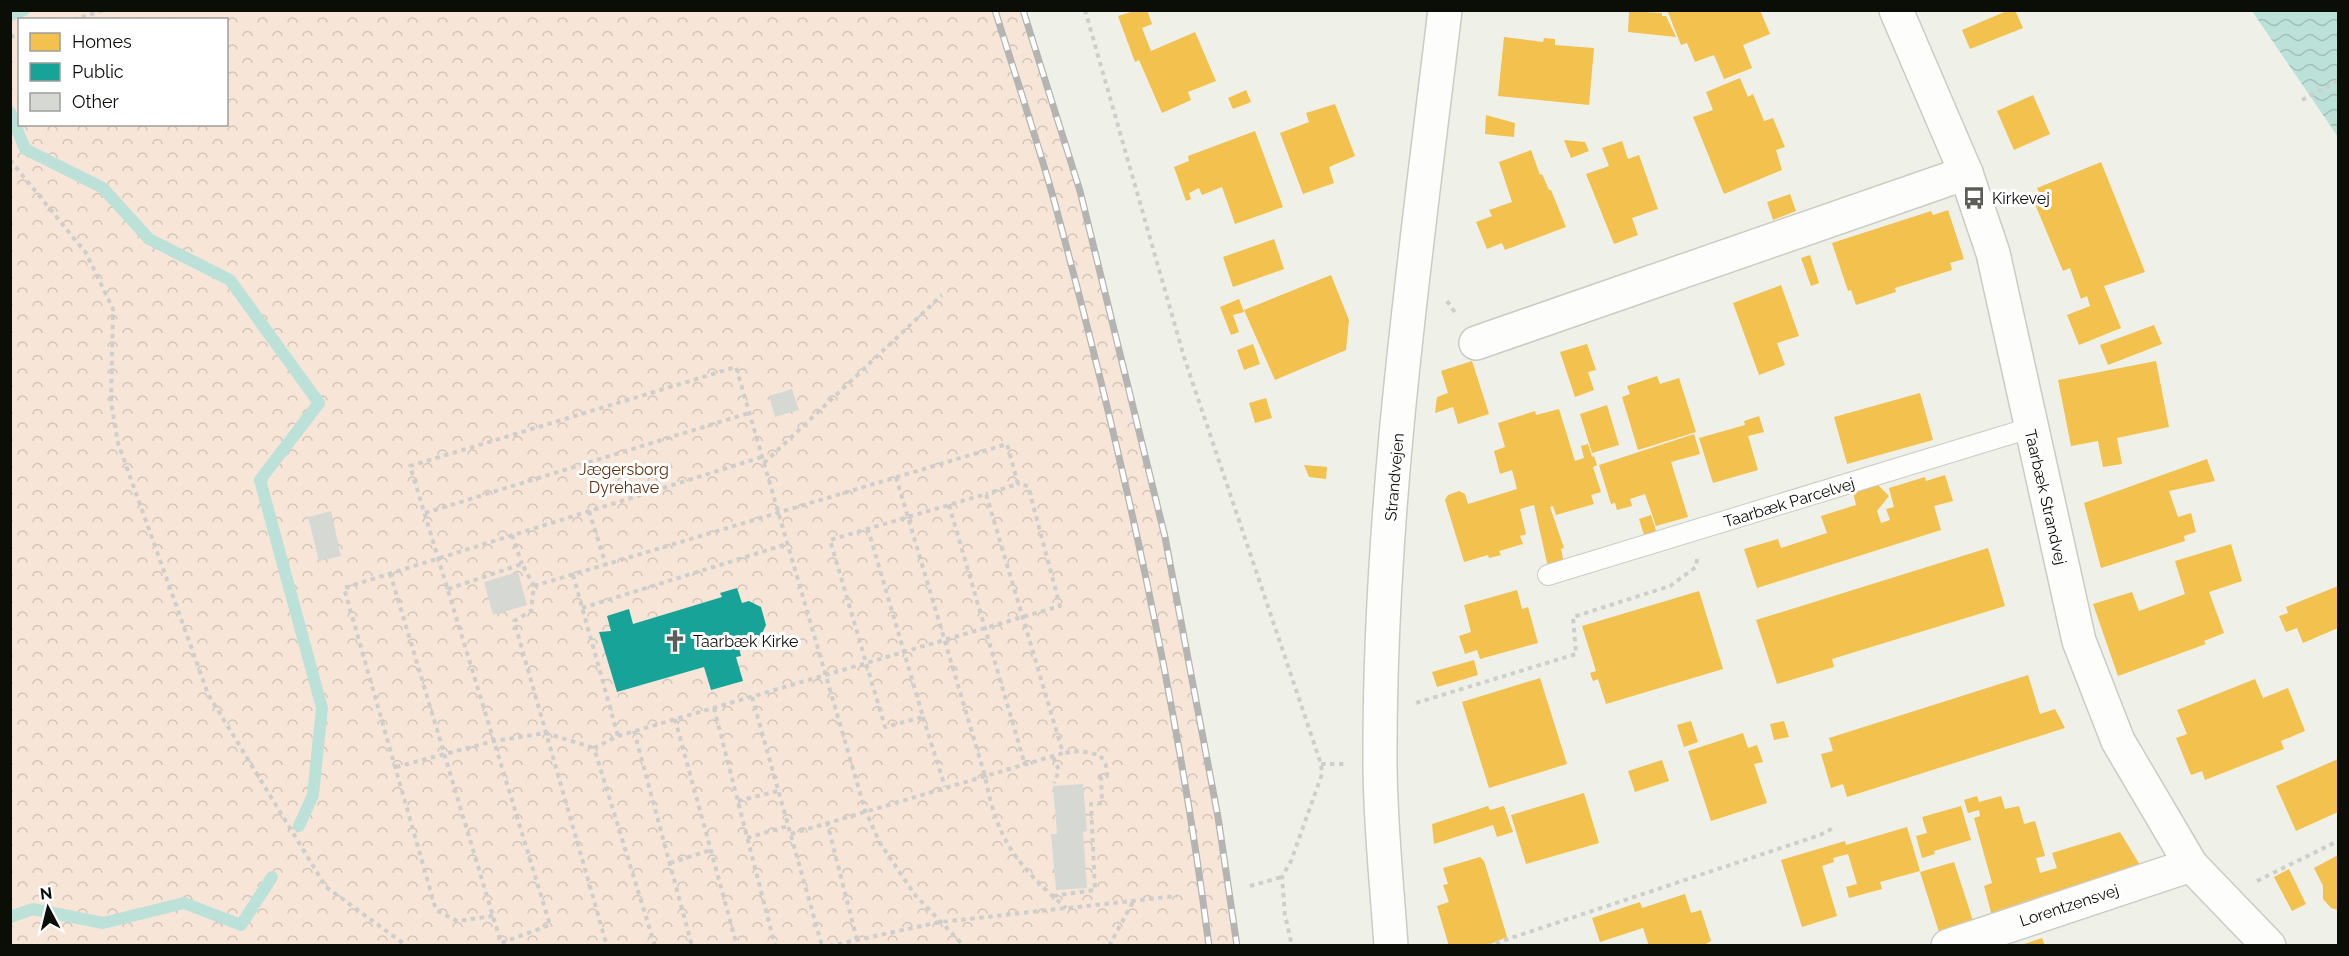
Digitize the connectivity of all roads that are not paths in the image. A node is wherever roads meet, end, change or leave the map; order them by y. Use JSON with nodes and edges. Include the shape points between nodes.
{"nodes":[{"id":1,"x":1896,"y":10,"type":"edge"},
{"id":2,"x":1444,"y":11,"type":"edge"},
{"id":3,"x":1966,"y":173,"type":"junction"},
{"id":4,"x":1476,"y":343,"type":"dead end"},
{"id":5,"x":2030,"y":428,"type":"junction"},
{"id":6,"x":1548,"y":575,"type":"dead end"},
{"id":7,"x":2191,"y":865,"type":"junction"},
{"id":8,"x":1391,"y":945,"type":"edge"},
{"id":9,"x":1948,"y":945,"type":"edge"},
{"id":10,"x":2269,"y":945,"type":"edge"}],
"edges":[{"from":1,"to":3,"type":"street","name":"Taarbæk Strandvej"},
{"from":2,"to":8,"type":"street","name":"Strandvejen","via":[[1403,368],[1386,559],[1380,765]]},
{"from":3,"to":4,"type":"street"},
{"from":3,"to":5,"type":"street","name":"Taarbæk Strandvej","via":[[1993,253]]},
{"from":5,"to":6,"type":"lane","name":"Taarbæk Parcelvej"},
{"from":5,"to":7,"type":"street","name":"Taarbæk Strandvej","via":[[2079,641],[2118,741]]},
{"from":7,"to":9,"type":"street","name":"Lorentzensvej"},
{"from":7,"to":10,"type":"street","name":"Taarbæk Strandvej"}]}
